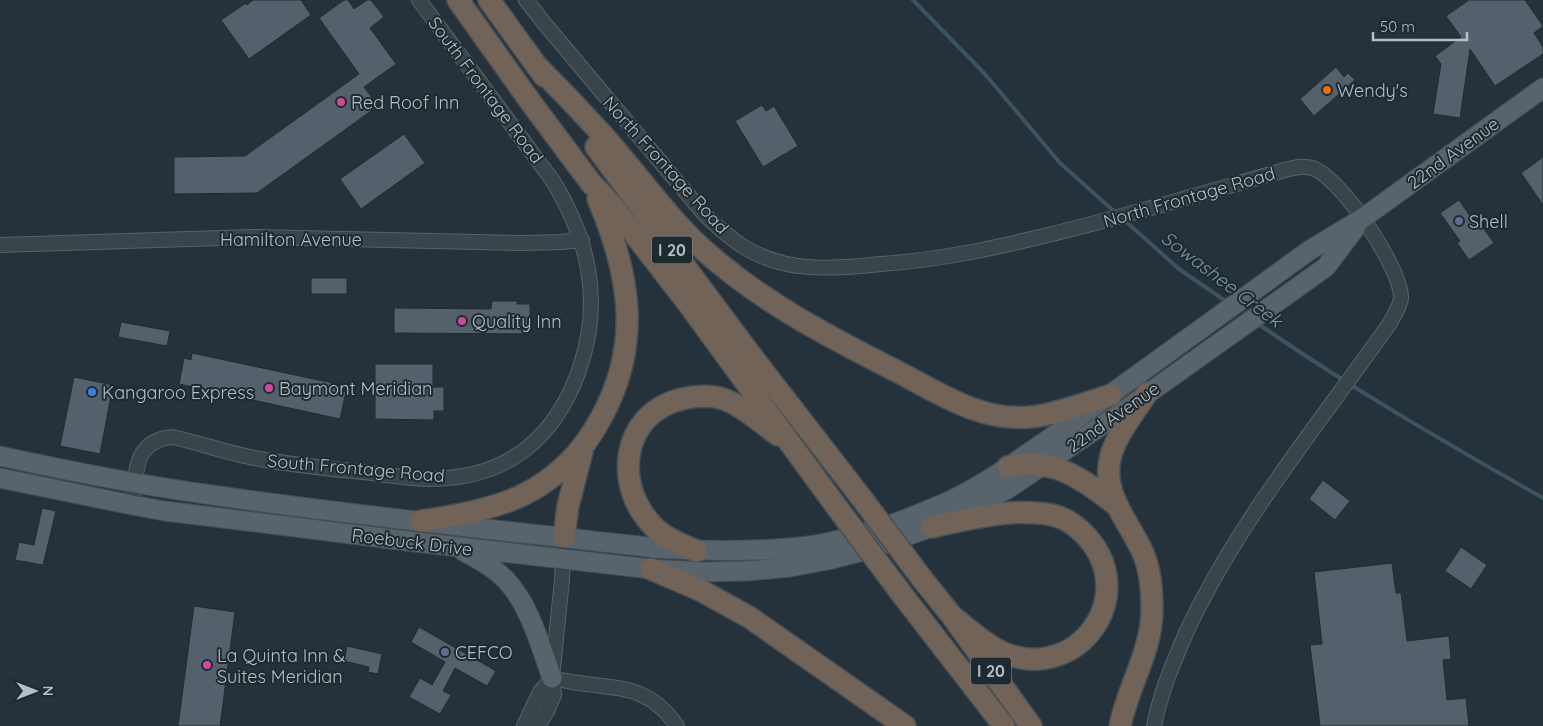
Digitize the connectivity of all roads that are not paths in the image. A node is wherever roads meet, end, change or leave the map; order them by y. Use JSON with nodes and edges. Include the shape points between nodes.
{"nodes":[{"id":1,"x":419,"y":0,"type":"edge"},
{"id":2,"x":458,"y":0,"type":"edge"},
{"id":3,"x":489,"y":0,"type":"edge"},
{"id":4,"x":526,"y":0,"type":"edge"},
{"id":5,"x":536,"y":65,"type":"junction"},
{"id":6,"x":1543,"y":88,"type":"edge"},
{"id":7,"x":591,"y":183,"type":"junction"},
{"id":8,"x":1363,"y":218,"type":"junction"},
{"id":9,"x":582,"y":240,"type":"junction"},
{"id":10,"x":0,"y":245,"type":"edge"},
{"id":11,"x":1148,"y":393,"type":"junction"},
{"id":12,"x":1111,"y":395,"type":"junction"},
{"id":13,"x":796,"y":448,"type":"junction"},
{"id":14,"x":582,"y":449,"type":"junction"},
{"id":15,"x":0,"y":456,"type":"edge"},
{"id":16,"x":1008,"y":466,"type":"junction"},
{"id":17,"x":1044,"y":466,"type":"junction"},
{"id":18,"x":0,"y":478,"type":"edge"},
{"id":19,"x":135,"y":483,"type":"junction"},
{"id":20,"x":1115,"y":504,"type":"junction"},
{"id":21,"x":132,"y":505,"type":"junction"},
{"id":22,"x":421,"y":521,"type":"junction"},
{"id":23,"x":932,"y":527,"type":"junction"},
{"id":24,"x":564,"y":537,"type":"junction"},
{"id":25,"x":452,"y":546,"type":"junction"},
{"id":26,"x":697,"y":550,"type":"junction"},
{"id":27,"x":825,"y":552,"type":"junction"},
{"id":28,"x":563,"y":558,"type":"junction"},
{"id":29,"x":651,"y":570,"type":"junction"},
{"id":30,"x":952,"y":616,"type":"junction"},
{"id":31,"x":552,"y":678,"type":"junction"},
{"id":32,"x":524,"y":726,"type":"edge"},
{"id":33,"x":538,"y":726,"type":"edge"},
{"id":34,"x":677,"y":726,"type":"edge"},
{"id":35,"x":904,"y":726,"type":"edge"},
{"id":36,"x":1004,"y":726,"type":"edge"},
{"id":37,"x":1031,"y":726,"type":"edge"},
{"id":38,"x":1120,"y":726,"type":"edge"},
{"id":39,"x":1154,"y":726,"type":"edge"}],
"edges":[{"from":1,"to":9,"type":"street","name":"South Frontage Road","via":[[553,181]]},
{"from":2,"to":7,"type":"highway","number":"I 20"},
{"from":3,"to":5,"type":"highway","number":"I 20"},
{"from":4,"to":8,"type":"street","name":"North Frontage Road","via":[[705,214],[726,235],[749,251],[789,265],[865,266],[924,261],[974,252],[1114,219],[1300,167],[1323,173]]},
{"from":5,"to":12,"type":"highway","via":[[601,133],[697,244],[776,306],[960,405],[986,413],[1030,417]]},
{"from":5,"to":30,"type":"highway","number":"I 20","bridge":true,"via":[[639,207]]},
{"from":6,"to":8,"type":"main road","name":"22nd Avenue"},
{"from":7,"to":13,"type":"highway","number":"I 20","via":[[612,205]]},
{"from":7,"to":14,"type":"highway","via":[[612,232],[622,266],[628,334],[615,391]]},
{"from":8,"to":11,"type":"main road","name":"22nd Avenue","via":[[1326,267]]},
{"from":8,"to":12,"type":"main road","name":"22nd Avenue","via":[[1310,250]]},
{"from":8,"to":39,"type":"street","name":"North Frontage Road","via":[[1389,261],[1400,288],[1400,306],[1249,521],[1200,604],[1170,673]]},
{"from":9,"to":10,"type":"street","name":"Hamilton Avenue","via":[[523,243],[252,237]]},
{"from":9,"to":19,"type":"street","name":"South Frontage Road","via":[[588,262],[591,321],[578,376],[561,410],[544,433],[508,461],[465,476],[423,478],[268,461],[172,437],[160,438],[142,452]]},
{"from":11,"to":17,"type":"main road","name":"22nd Avenue"},
{"from":11,"to":20,"type":"highway","via":[[1118,438],[1111,457],[1108,478]]},
{"from":12,"to":16,"type":"main road","name":"22nd Avenue"},
{"from":13,"to":26,"type":"highway","via":[[746,412],[713,397],[693,397],[668,404],[650,416],[630,450],[627,472],[630,486],[640,509],[656,529]]},
{"from":13,"to":36,"type":"highway","number":"I 20","bridge":true,"via":[[904,597]]},
{"from":14,"to":22,"type":"highway","via":[[542,484],[520,496],[454,516]]},
{"from":14,"to":24,"type":"highway"},
{"from":15,"to":19,"type":"main road","name":"Roebuck Drive"},
{"from":16,"to":17,"type":"highway","via":[[1032,463]]},
{"from":16,"to":27,"type":"main road","name":"22nd Avenue","via":[[940,506],[873,530]]},
{"from":17,"to":20,"type":"highway","via":[[1082,479]]},
{"from":17,"to":23,"type":"main road","name":"22nd Avenue","via":[[972,509]]},
{"from":18,"to":21,"type":"main road","name":"Roebuck Drive"},
{"from":19,"to":21,"type":"street","name":"South Frontage Road"},
{"from":19,"to":22,"type":"main road","name":"Roebuck Drive"},
{"from":20,"to":38,"type":"highway","via":[[1144,555],[1152,609],[1145,654]]},
{"from":21,"to":25,"type":"main road","name":"Roebuck Drive"},
{"from":22,"to":24,"type":"main road","name":"Roebuck Drive"},
{"from":23,"to":27,"type":"main road","name":"22nd Avenue","via":[[863,551]]},
{"from":23,"to":30,"type":"highway","via":[[976,517],[1033,513],[1053,515],[1083,532],[1095,545],[1106,571],[1106,600],[1094,628],[1074,648],[1050,659],[1026,659],[1003,653]]},
{"from":24,"to":26,"type":"main road","name":"Roebuck Drive"},
{"from":24,"to":28,"type":"street"},
{"from":25,"to":28,"type":"main road","name":"Roebuck Drive"},
{"from":25,"to":31,"type":"main road","via":[[486,564],[513,588],[528,614]]},
{"from":26,"to":27,"type":"main road","name":"Roebuck Drive"},
{"from":27,"to":29,"type":"main road","name":"Roebuck Drive","via":[[790,567],[703,572]]},
{"from":28,"to":29,"type":"main road","name":"Roebuck Drive"},
{"from":28,"to":31,"type":"street"},
{"from":29,"to":35,"type":"highway","via":[[700,590],[749,617]]},
{"from":30,"to":37,"type":"highway","number":"I 20"},
{"from":31,"to":32,"type":"street","via":[[540,692]]},
{"from":31,"to":33,"type":"street","via":[[554,695]]},
{"from":31,"to":34,"type":"street","via":[[637,692],[662,707]]}]}
